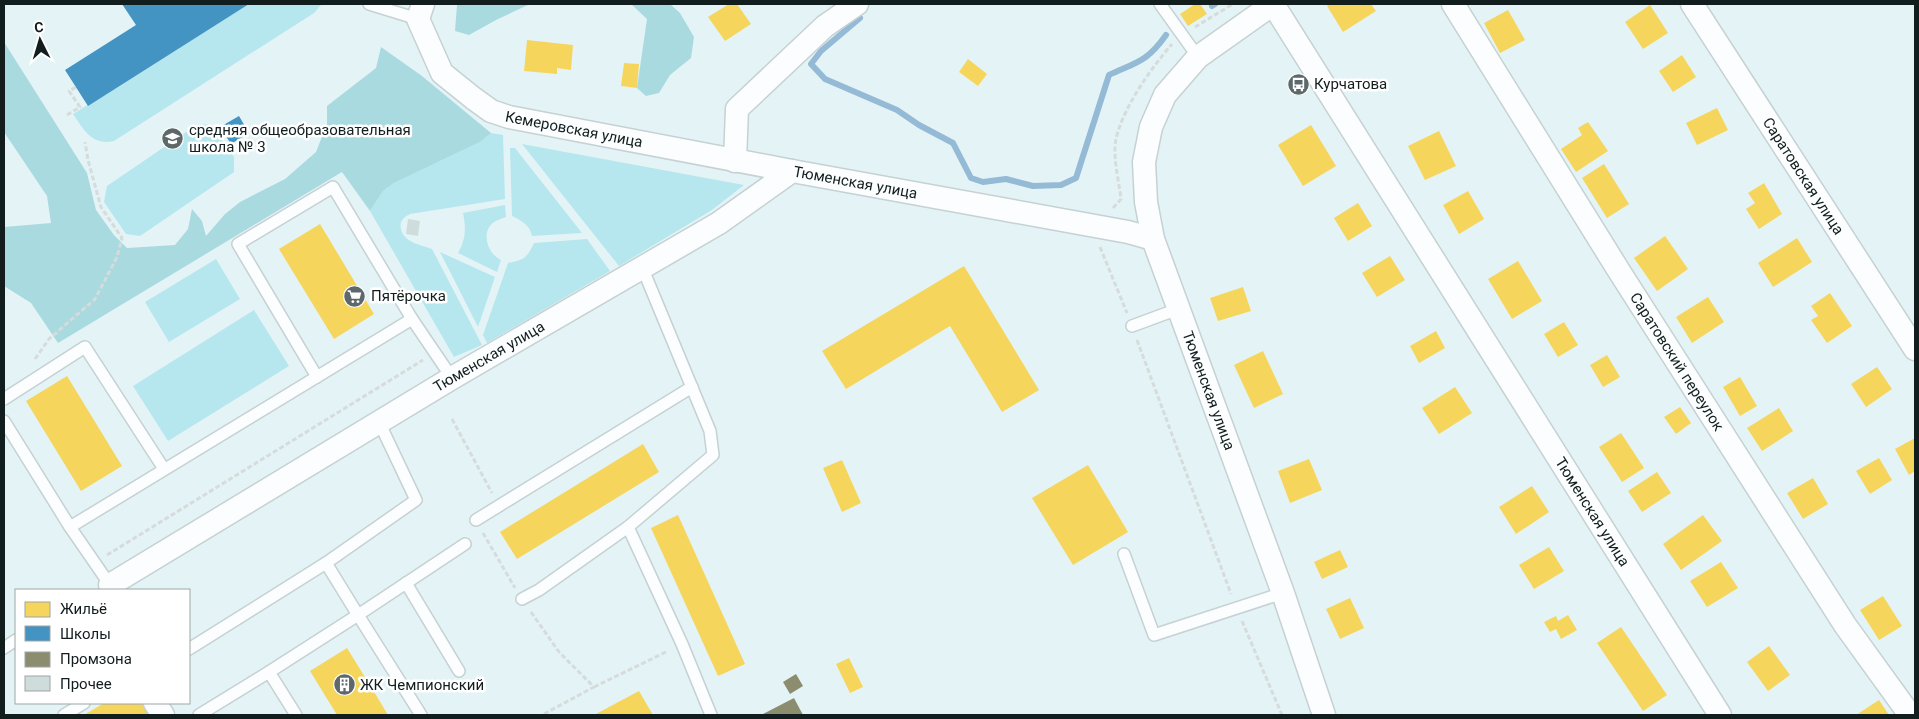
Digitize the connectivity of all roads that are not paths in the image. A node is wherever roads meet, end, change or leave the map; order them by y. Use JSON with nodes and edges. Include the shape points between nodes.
{"nodes":[{"id":1,"x":369,"y":4,"type":"edge"},
{"id":2,"x":857,"y":4,"type":"edge"},
{"id":3,"x":1160,"y":4,"type":"edge"},
{"id":4,"x":1273,"y":4,"type":"edge"},
{"id":5,"x":1453,"y":4,"type":"edge"},
{"id":6,"x":1692,"y":4,"type":"edge"},
{"id":7,"x":420,"y":12,"type":"edge"},
{"id":8,"x":1198,"y":57,"type":"junction"},
{"id":9,"x":735,"y":161,"type":"junction"},
{"id":10,"x":792,"y":171,"type":"junction"},
{"id":11,"x":1153,"y":239,"type":"junction"},
{"id":12,"x":642,"y":267,"type":"junction"},
{"id":13,"x":1178,"y":309,"type":"junction"},
{"id":14,"x":412,"y":318,"type":"junction"},
{"id":15,"x":1132,"y":326,"type":"road end"},
{"id":16,"x":1915,"y":349,"type":"edge"},
{"id":17,"x":317,"y":377,"type":"junction"},
{"id":18,"x":452,"y":378,"type":"junction"},
{"id":19,"x":692,"y":388,"type":"junction"},
{"id":20,"x":4,"y":399,"type":"edge"},
{"id":21,"x":4,"y":421,"type":"edge"},
{"id":22,"x":379,"y":422,"type":"junction"},
{"id":23,"x":164,"y":469,"type":"junction"},
{"id":24,"x":476,"y":520,"type":"road end"},
{"id":25,"x":628,"y":526,"type":"junction"},
{"id":26,"x":70,"y":527,"type":"junction"},
{"id":27,"x":465,"y":544,"type":"dead end"},
{"id":28,"x":1124,"y":554,"type":"dead end"},
{"id":29,"x":326,"y":563,"type":"junction"},
{"id":30,"x":406,"y":583,"type":"junction"},
{"id":31,"x":109,"y":589,"type":"edge"},
{"id":32,"x":1283,"y":593,"type":"junction"},
{"id":33,"x":522,"y":599,"type":"road end"},
{"id":34,"x":358,"y":615,"type":"junction"},
{"id":35,"x":15,"y":641,"type":"edge"},
{"id":36,"x":4,"y":648,"type":"edge"},
{"id":37,"x":190,"y":648,"type":"edge"},
{"id":38,"x":459,"y":671,"type":"dead end"},
{"id":39,"x":269,"y":672,"type":"junction"},
{"id":40,"x":82,"y":704,"type":"edge"},
{"id":41,"x":156,"y":704,"type":"edge"},
{"id":42,"x":64,"y":715,"type":"edge"},
{"id":43,"x":163,"y":715,"type":"edge"},
{"id":44,"x":199,"y":715,"type":"edge"},
{"id":45,"x":296,"y":715,"type":"edge"},
{"id":46,"x":421,"y":715,"type":"edge"},
{"id":47,"x":711,"y":715,"type":"edge"},
{"id":48,"x":1324,"y":715,"type":"edge"},
{"id":49,"x":1720,"y":715,"type":"edge"},
{"id":50,"x":1910,"y":715,"type":"edge"}],
"edges":[{"from":1,"to":7,"type":"lane"},
{"from":2,"to":9,"type":"street","via":[[825,26],[737,109]]},
{"from":3,"to":8,"type":"lane"},
{"from":4,"to":8,"type":"street"},
{"from":4,"to":49,"type":"street","name":"Тюменская улица"},
{"from":5,"to":50,"type":"street","name":"Саратовский переулок","via":[[1845,625]]},
{"from":6,"to":16,"type":"street","name":"Саратовская улица"},
{"from":7,"to":9,"type":"street","name":"Кемеровская улица","via":[[442,73],[491,111]]},
{"from":8,"to":11,"type":"street","via":[[1165,95],[1151,128],[1144,162],[1146,202]]},
{"from":9,"to":10,"type":"street","name":"Кемеровская улица"},
{"from":10,"to":11,"type":"street","name":"Тюменская улица"},
{"from":10,"to":12,"type":"street","name":"Тюменская улица","via":[[719,223]]},
{"from":11,"to":13,"type":"street","name":"Тюменская улица"},
{"from":12,"to":18,"type":"street","name":"Тюменская улица"},
{"from":12,"to":19,"type":"lane"},
{"from":13,"to":15,"type":"lane"},
{"from":13,"to":32,"type":"street","name":"Тюменская улица"},
{"from":14,"to":17,"type":"lane"},
{"from":14,"to":17,"type":"lane","via":[[333,187],[238,244]]},
{"from":14,"to":18,"type":"lane"},
{"from":17,"to":23,"type":"lane"},
{"from":18,"to":22,"type":"street","name":"Тюменская улица"},
{"from":19,"to":24,"type":"lane"},
{"from":19,"to":25,"type":"lane","via":[[710,431],[713,455]]},
{"from":20,"to":23,"type":"lane","via":[[85,347]]},
{"from":21,"to":26,"type":"lane"},
{"from":22,"to":29,"type":"lane","via":[[416,500]]},
{"from":22,"to":31,"type":"street","name":"Тюменская улица"},
{"from":23,"to":26,"type":"lane"},
{"from":25,"to":33,"type":"lane"},
{"from":25,"to":47,"type":"lane"},
{"from":26,"to":31,"type":"lane"},
{"from":27,"to":30,"type":"lane"},
{"from":28,"to":32,"type":"lane","via":[[1154,635]]},
{"from":29,"to":34,"type":"lane"},
{"from":29,"to":37,"type":"lane"},
{"from":30,"to":34,"type":"lane"},
{"from":30,"to":38,"type":"lane"},
{"from":32,"to":48,"type":"street","name":"Тюменская улица"},
{"from":34,"to":39,"type":"lane"},
{"from":34,"to":46,"type":"lane"},
{"from":35,"to":36,"type":"lane"},
{"from":39,"to":44,"type":"lane"},
{"from":39,"to":45,"type":"lane"},
{"from":40,"to":42,"type":"lane"},
{"from":41,"to":43,"type":"street"}]}
